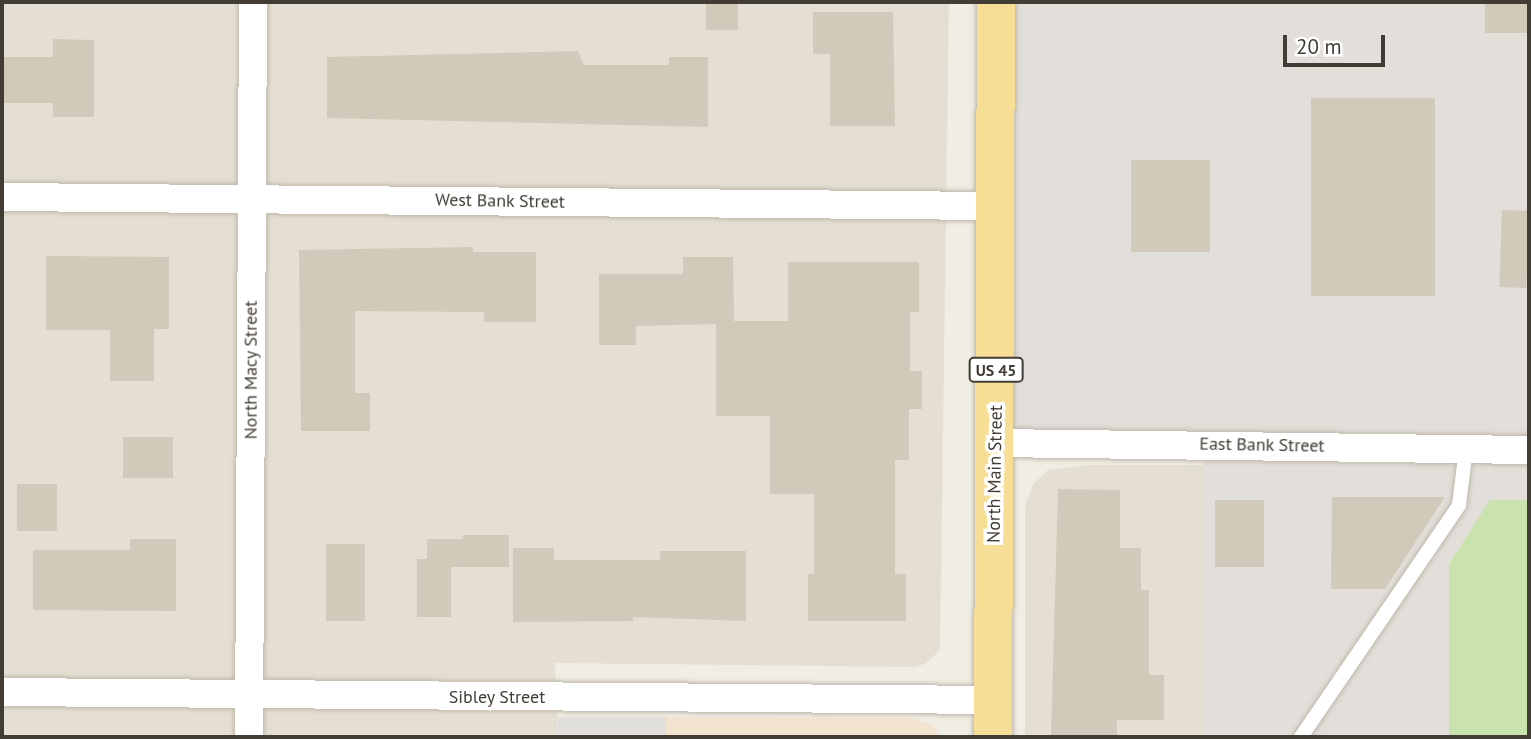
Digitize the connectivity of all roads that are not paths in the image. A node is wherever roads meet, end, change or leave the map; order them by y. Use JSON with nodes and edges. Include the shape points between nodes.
{"nodes":[{"id":1,"x":253,"y":2,"type":"edge"},
{"id":2,"x":996,"y":2,"type":"edge"},
{"id":3,"x":2,"y":197,"type":"edge"},
{"id":4,"x":252,"y":199,"type":"junction"},
{"id":5,"x":998,"y":206,"type":"junction"},
{"id":6,"x":995,"y":443,"type":"junction"},
{"id":7,"x":1466,"y":449,"type":"junction"},
{"id":8,"x":1529,"y":450,"type":"edge"},
{"id":9,"x":2,"y":692,"type":"edge"},
{"id":10,"x":249,"y":695,"type":"junction"},
{"id":11,"x":993,"y":700,"type":"junction"},
{"id":12,"x":249,"y":737,"type":"edge"},
{"id":13,"x":993,"y":737,"type":"edge"},
{"id":14,"x":1301,"y":737,"type":"edge"}],
"edges":[{"from":1,"to":4,"type":"street","name":"North Macy Street"},
{"from":2,"to":5,"type":"main road","name":"North Main Street","number":"US 45"},
{"from":3,"to":4,"type":"street","name":"West Bank Street"},
{"from":4,"to":5,"type":"street","name":"West Bank Street"},
{"from":4,"to":10,"type":"street","name":"North Macy Street"},
{"from":5,"to":6,"type":"main road","name":"North Main Street","number":"US 45"},
{"from":6,"to":7,"type":"street","name":"East Bank Street"},
{"from":6,"to":11,"type":"main road","name":"North Main Street","number":"US 45"},
{"from":7,"to":8,"type":"street","name":"East Bank Street"},
{"from":7,"to":14,"type":"lane","via":[[1459,505]]},
{"from":9,"to":10,"type":"street","name":"Sibley Street"},
{"from":10,"to":11,"type":"street","name":"Sibley Street"},
{"from":10,"to":12,"type":"street","name":"North Macy Street"},
{"from":11,"to":13,"type":"main road","name":"North Main Street","number":"US 45"}]}
